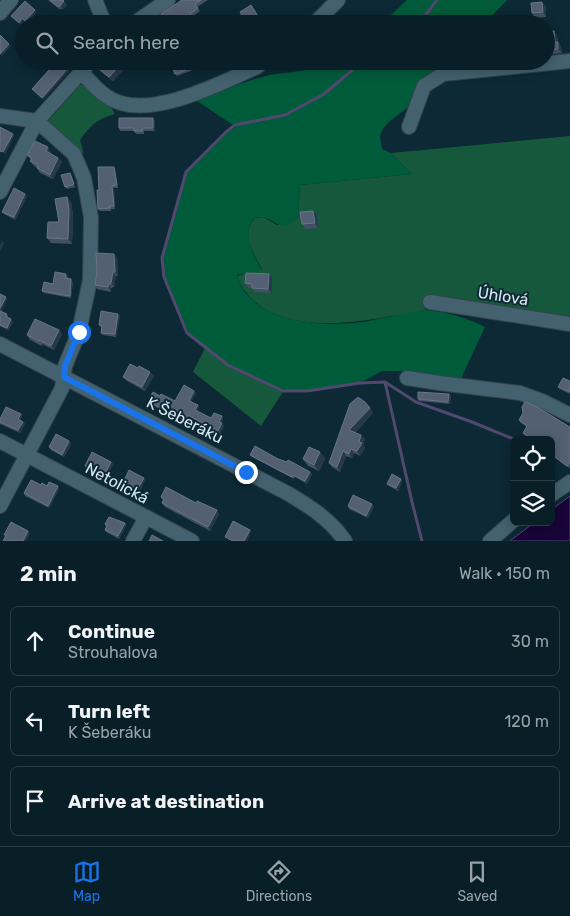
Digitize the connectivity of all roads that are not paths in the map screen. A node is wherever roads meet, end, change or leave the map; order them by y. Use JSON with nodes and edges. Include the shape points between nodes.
{"nodes":[{"id":1,"x":11,"y":0,"type":"edge"},
{"id":2,"x":95,"y":0,"type":"edge"},
{"id":3,"x":168,"y":0,"type":"edge"},
{"id":4,"x":338,"y":0,"type":"edge"},
{"id":5,"x":0,"y":13,"type":"edge"},
{"id":6,"x":101,"y":15,"type":"edge"},
{"id":7,"x":146,"y":15,"type":"edge"},
{"id":8,"x":323,"y":15,"type":"edge"},
{"id":9,"x":570,"y":60,"type":"edge"},
{"id":10,"x":555,"y":62,"type":"edge"},
{"id":11,"x":250,"y":70,"type":"edge"},
{"id":12,"x":479,"y":70,"type":"edge"},
{"id":13,"x":80,"y":72,"type":"joint"},
{"id":14,"x":0,"y":116,"type":"edge"},
{"id":15,"x":37,"y":121,"type":"junction"},
{"id":16,"x":409,"y":127,"type":"dead end"},
{"id":17,"x":0,"y":192,"type":"edge"},
{"id":18,"x":430,"y":302,"type":"dead end"},
{"id":19,"x":570,"y":324,"type":"edge"},
{"id":20,"x":0,"y":344,"type":"edge"},
{"id":21,"x":64,"y":377,"type":"junction"},
{"id":22,"x":407,"y":378,"type":"dead end"},
{"id":23,"x":570,"y":416,"type":"edge"},
{"id":24,"x":0,"y":441,"type":"edge"},
{"id":25,"x":27,"y":455,"type":"junction"},
{"id":26,"x":570,"y":482,"type":"edge"},
{"id":27,"x":555,"y":491,"type":"edge"},
{"id":28,"x":0,"y":506,"type":"edge"},
{"id":29,"x":146,"y":517,"type":"junction"},
{"id":30,"x":510,"y":524,"type":"edge"},
{"id":31,"x":133,"y":541,"type":"edge"},
{"id":32,"x":192,"y":541,"type":"edge"},
{"id":33,"x":345,"y":541,"type":"edge"},
{"id":34,"x":490,"y":541,"type":"edge"}],
"edges":[{"from":1,"to":5,"type":"street"},
{"from":2,"to":6,"type":"street"},
{"from":3,"to":7,"type":"street"},
{"from":4,"to":8,"type":"street"},
{"from":9,"to":10,"type":"street"},
{"from":11,"to":13,"type":"street","via":[[197,94],[155,105],[127,104],[107,97]]},
{"from":12,"to":16,"type":"street","via":[[443,74],[424,86]]},
{"from":13,"to":15,"type":"street"},
{"from":14,"to":15,"type":"street"},
{"from":15,"to":17,"type":"street"},
{"from":15,"to":21,"type":"street","via":[[74,154],[84,178],[90,217],[90,280],[79,332],[65,366]]},
{"from":18,"to":19,"type":"street","name":"Úhlová"},
{"from":20,"to":21,"type":"street","name":"K Šeberáku"},
{"from":21,"to":25,"type":"street","via":[[62,388]]},
{"from":21,"to":33,"type":"street","name":"K Šeberáku","via":[[287,493],[323,516]]},
{"from":22,"to":23,"type":"street","via":[[520,393]]},
{"from":24,"to":25,"type":"street","name":"Netolická"},
{"from":25,"to":28,"type":"street"},
{"from":25,"to":29,"type":"street","name":"Netolická"},
{"from":26,"to":27,"type":"street"},
{"from":29,"to":31,"type":"street"},
{"from":29,"to":32,"type":"street","name":"Netolická"},
{"from":30,"to":34,"type":"street"}]}
